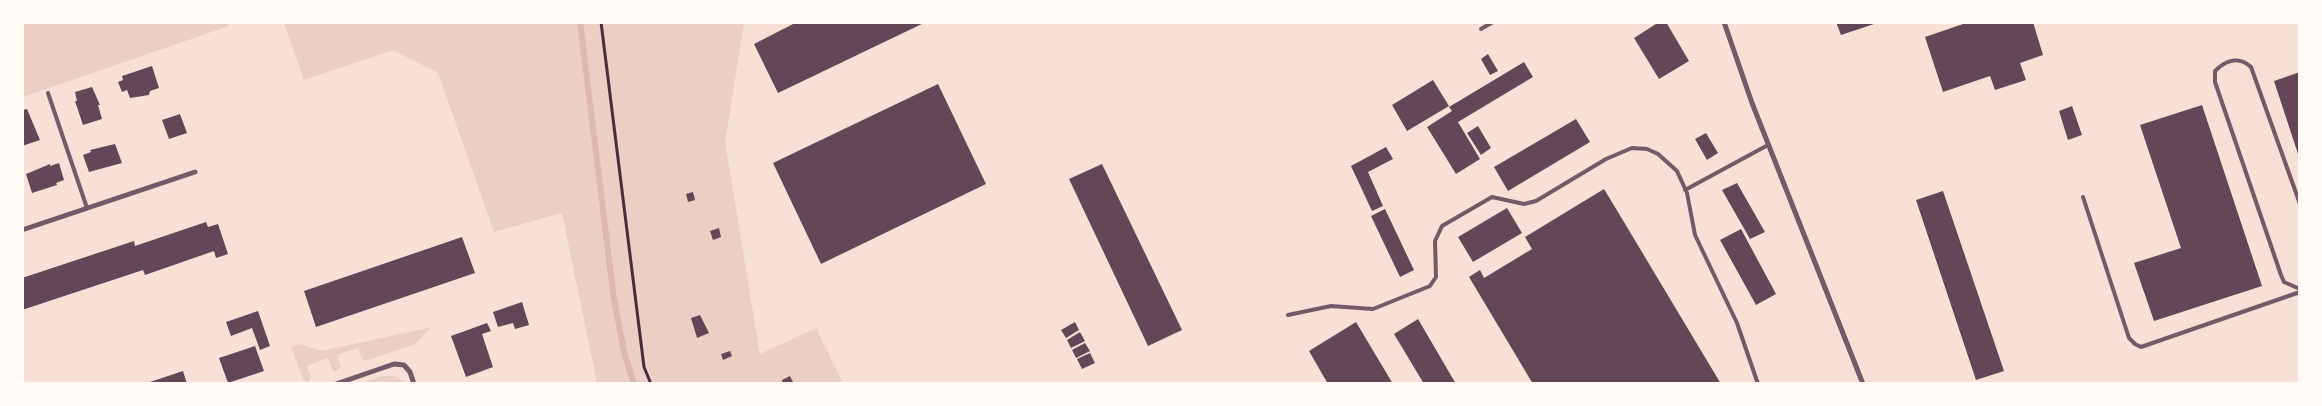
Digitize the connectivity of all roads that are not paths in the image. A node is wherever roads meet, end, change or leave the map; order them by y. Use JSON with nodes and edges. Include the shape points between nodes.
{"nodes":[{"id":1,"x":1494,"y":22,"type":"edge"},
{"id":2,"x":1724,"y":22,"type":"edge"},
{"id":3,"x":1481,"y":29,"type":"dead end"},
{"id":4,"x":48,"y":92,"type":"dead end"},
{"id":5,"x":1768,"y":145,"type":"junction"},
{"id":6,"x":195,"y":172,"type":"dead end"},
{"id":7,"x":1685,"y":190,"type":"junction"},
{"id":8,"x":2083,"y":197,"type":"dead end"},
{"id":9,"x":2300,"y":204,"type":"edge"},
{"id":10,"x":87,"y":208,"type":"junction"},
{"id":11,"x":22,"y":230,"type":"edge"},
{"id":12,"x":2300,"y":291,"type":"edge"},
{"id":13,"x":1288,"y":315,"type":"dead end"},
{"id":14,"x":336,"y":384,"type":"edge"},
{"id":15,"x":414,"y":384,"type":"edge"},
{"id":16,"x":1758,"y":384,"type":"edge"},
{"id":17,"x":1863,"y":384,"type":"edge"}],
"edges":[{"from":1,"to":3,"type":"lane"},
{"from":2,"to":5,"type":"street"},
{"from":4,"to":10,"type":"lane"},
{"from":5,"to":7,"type":"lane"},
{"from":5,"to":17,"type":"street"},
{"from":6,"to":10,"type":"street"},
{"from":7,"to":13,"type":"lane","via":[[1677,171],[1658,154],[1632,148],[1536,201],[1524,204],[1492,197],[1442,226],[1435,241],[1436,277],[1430,286],[1373,309],[1331,306]]},
{"from":7,"to":16,"type":"lane","via":[[1695,235],[1737,323]]},
{"from":8,"to":12,"type":"lane","via":[[2129,338],[2140,347]]},
{"from":9,"to":12,"type":"lane","via":[[2251,67],[2236,60],[2222,64],[2215,71],[2215,82],[2281,275],[2284,282]]},
{"from":10,"to":11,"type":"street"},
{"from":14,"to":15,"type":"street","via":[[394,364],[404,365]]}]}
